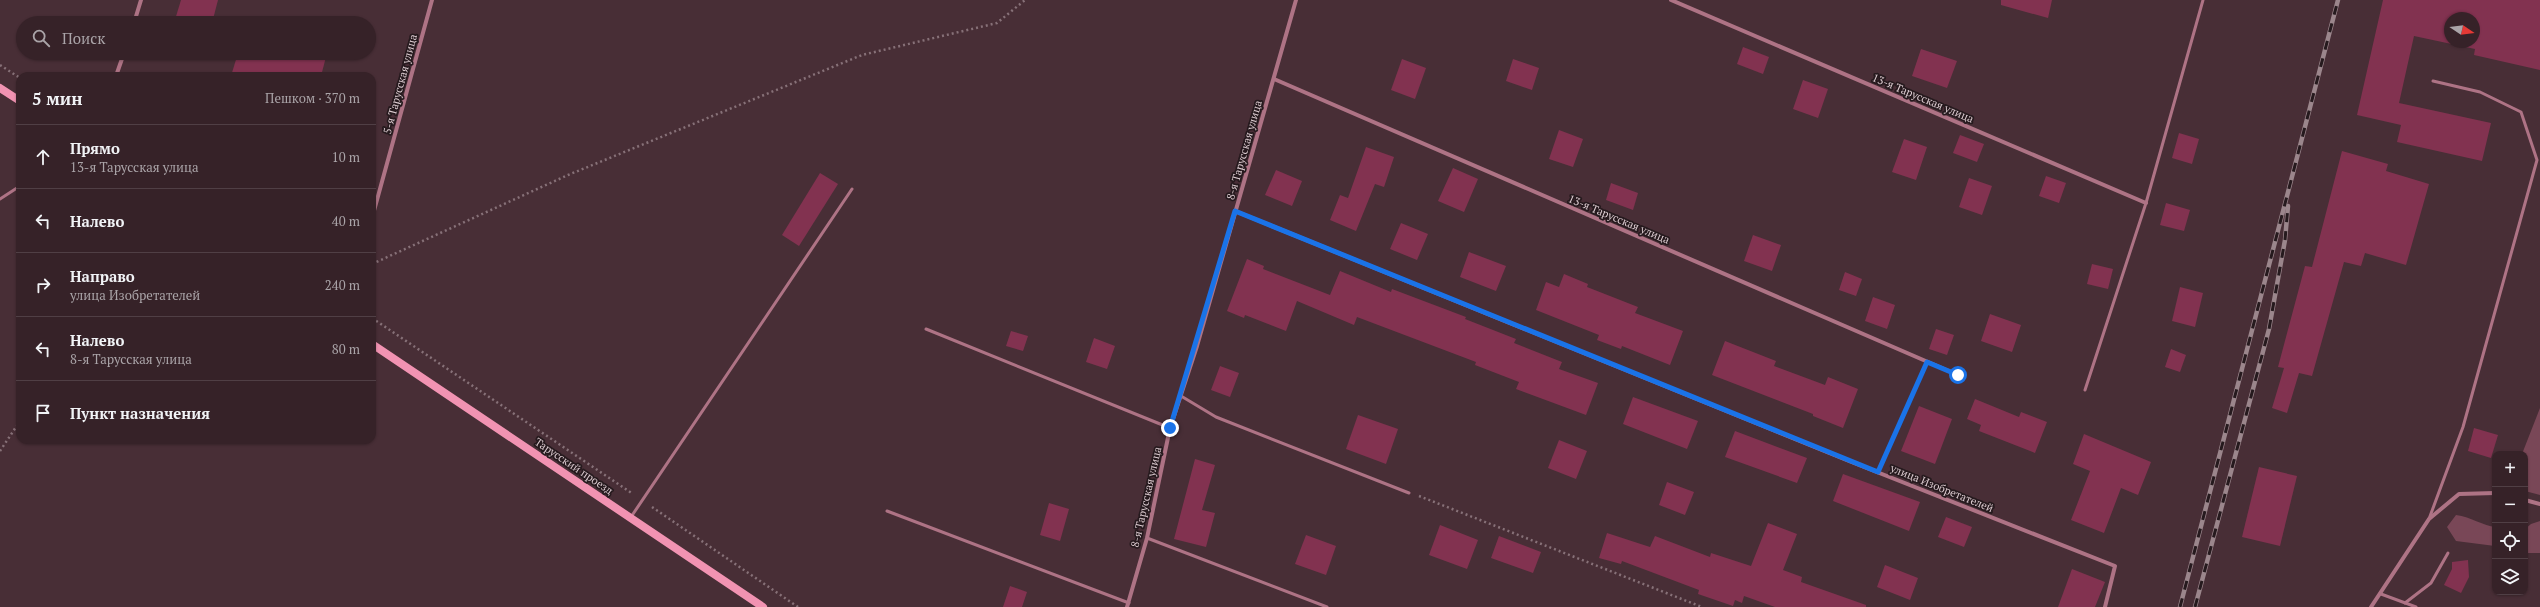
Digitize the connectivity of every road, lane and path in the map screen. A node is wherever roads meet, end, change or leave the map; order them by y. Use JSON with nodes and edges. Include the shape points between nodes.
{"nodes":[{"id":1,"x":141,"y":0,"type":"edge"},
{"id":2,"x":432,"y":0,"type":"edge"},
{"id":3,"x":1025,"y":0,"type":"edge"},
{"id":4,"x":1296,"y":0,"type":"edge"},
{"id":5,"x":1671,"y":0,"type":"edge"},
{"id":6,"x":2203,"y":0,"type":"edge"},
{"id":7,"x":136,"y":16,"type":"edge"},
{"id":8,"x":122,"y":60,"type":"edge"},
{"id":9,"x":0,"y":65,"type":"edge"},
{"id":10,"x":117,"y":72,"type":"edge"},
{"id":11,"x":16,"y":75,"type":"edge"},
{"id":12,"x":1274,"y":79,"type":"junction"},
{"id":13,"x":2433,"y":81,"type":"dead end"},
{"id":14,"x":0,"y":88,"type":"edge"},
{"id":15,"x":16,"y":98,"type":"edge"},
{"id":16,"x":16,"y":189,"type":"edge"},
{"id":17,"x":852,"y":189,"type":"dead end"},
{"id":18,"x":0,"y":199,"type":"edge"},
{"id":19,"x":376,"y":203,"type":"edge"},
{"id":20,"x":2146,"y":203,"type":"junction"},
{"id":21,"x":1235,"y":211,"type":"junction"},
{"id":22,"x":376,"y":262,"type":"edge"},
{"id":23,"x":376,"y":321,"type":"edge"},
{"id":24,"x":926,"y":329,"type":"dead end"},
{"id":25,"x":376,"y":347,"type":"edge"},
{"id":26,"x":1927,"y":362,"type":"junction"},
{"id":27,"x":1958,"y":375,"type":"dead end"},
{"id":28,"x":2085,"y":390,"type":"dead end"},
{"id":29,"x":1181,"y":396,"type":"junction"},
{"id":30,"x":16,"y":427,"type":"edge"},
{"id":31,"x":1170,"y":428,"type":"junction"},
{"id":32,"x":0,"y":451,"type":"edge"},
{"id":33,"x":1878,"y":472,"type":"junction"},
{"id":34,"x":1409,"y":493,"type":"joint"},
{"id":35,"x":2492,"y":493,"type":"edge"},
{"id":36,"x":642,"y":500,"type":"junction"},
{"id":37,"x":2528,"y":501,"type":"edge"},
{"id":38,"x":2540,"y":504,"type":"edge"},
{"id":39,"x":887,"y":511,"type":"dead end"},
{"id":40,"x":631,"y":517,"type":"junction"},
{"id":41,"x":2429,"y":519,"type":"junction"},
{"id":42,"x":1146,"y":538,"type":"junction"},
{"id":43,"x":2448,"y":553,"type":"dead end"},
{"id":44,"x":2381,"y":594,"type":"junction"},
{"id":45,"x":2405,"y":603,"type":"junction"},
{"id":46,"x":1128,"y":605,"type":"edge"},
{"id":47,"x":763,"y":607,"type":"edge"},
{"id":48,"x":798,"y":607,"type":"edge"},
{"id":49,"x":1327,"y":607,"type":"edge"},
{"id":50,"x":1702,"y":607,"type":"edge"},
{"id":51,"x":2105,"y":607,"type":"edge"},
{"id":52,"x":2371,"y":607,"type":"edge"},
{"id":53,"x":2416,"y":607,"type":"edge"}],
"edges":[{"from":1,"to":7,"type":"street"},
{"from":2,"to":19,"type":"street","name":"5-я Тарусская улица"},
{"from":3,"to":22,"type":"path","via":[[997,23],[862,55],[568,176]]},
{"from":4,"to":12,"type":"street","name":"8-я Тарусская улица"},
{"from":5,"to":20,"type":"street","name":"13-я Тарусская улица"},
{"from":6,"to":20,"type":"lane"},
{"from":8,"to":10,"type":"street"},
{"from":9,"to":11,"type":"path"},
{"from":12,"to":21,"type":"street","name":"8-я Тарусская улица"},
{"from":12,"to":26,"type":"street","name":"13-я Тарусская улица"},
{"from":13,"to":41,"type":"lane","via":[[2480,92],[2521,112],[2537,160],[2463,427]]},
{"from":14,"to":15,"type":"street"},
{"from":16,"to":18,"type":"lane"},
{"from":17,"to":36,"type":"lane"},
{"from":20,"to":28,"type":"lane"},
{"from":21,"to":29,"type":"street","name":"8-я Тарусская улица"},
{"from":21,"to":33,"type":"street","name":"улица Изобретателей"},
{"from":23,"to":36,"type":"path"},
{"from":24,"to":31,"type":"lane"},
{"from":25,"to":40,"type":"street","name":"Тарусский проезд"},
{"from":26,"to":27,"type":"street","name":"13-я Тарусская улица"},
{"from":26,"to":33,"type":"lane"},
{"from":29,"to":31,"type":"street","name":"8-я Тарусская улица"},
{"from":29,"to":34,"type":"lane","via":[[1216,417]]},
{"from":30,"to":32,"type":"path"},
{"from":31,"to":42,"type":"street","name":"8-я Тарусская улица"},
{"from":33,"to":51,"type":"street","name":"улица Изобретателей","via":[[2115,566]]},
{"from":34,"to":50,"type":"path"},
{"from":35,"to":41,"type":"street","via":[[2459,494]]},
{"from":36,"to":40,"type":"lane"},
{"from":36,"to":48,"type":"path"},
{"from":37,"to":38,"type":"street"},
{"from":39,"to":46,"type":"lane"},
{"from":40,"to":47,"type":"street","name":"Тарусский проезд"},
{"from":41,"to":44,"type":"street"},
{"from":42,"to":46,"type":"street","name":"8-я Тарусская улица"},
{"from":42,"to":49,"type":"lane"},
{"from":43,"to":45,"type":"lane","via":[[2431,583]]},
{"from":44,"to":45,"type":"lane"},
{"from":44,"to":52,"type":"street"},
{"from":45,"to":53,"type":"lane"}]}
